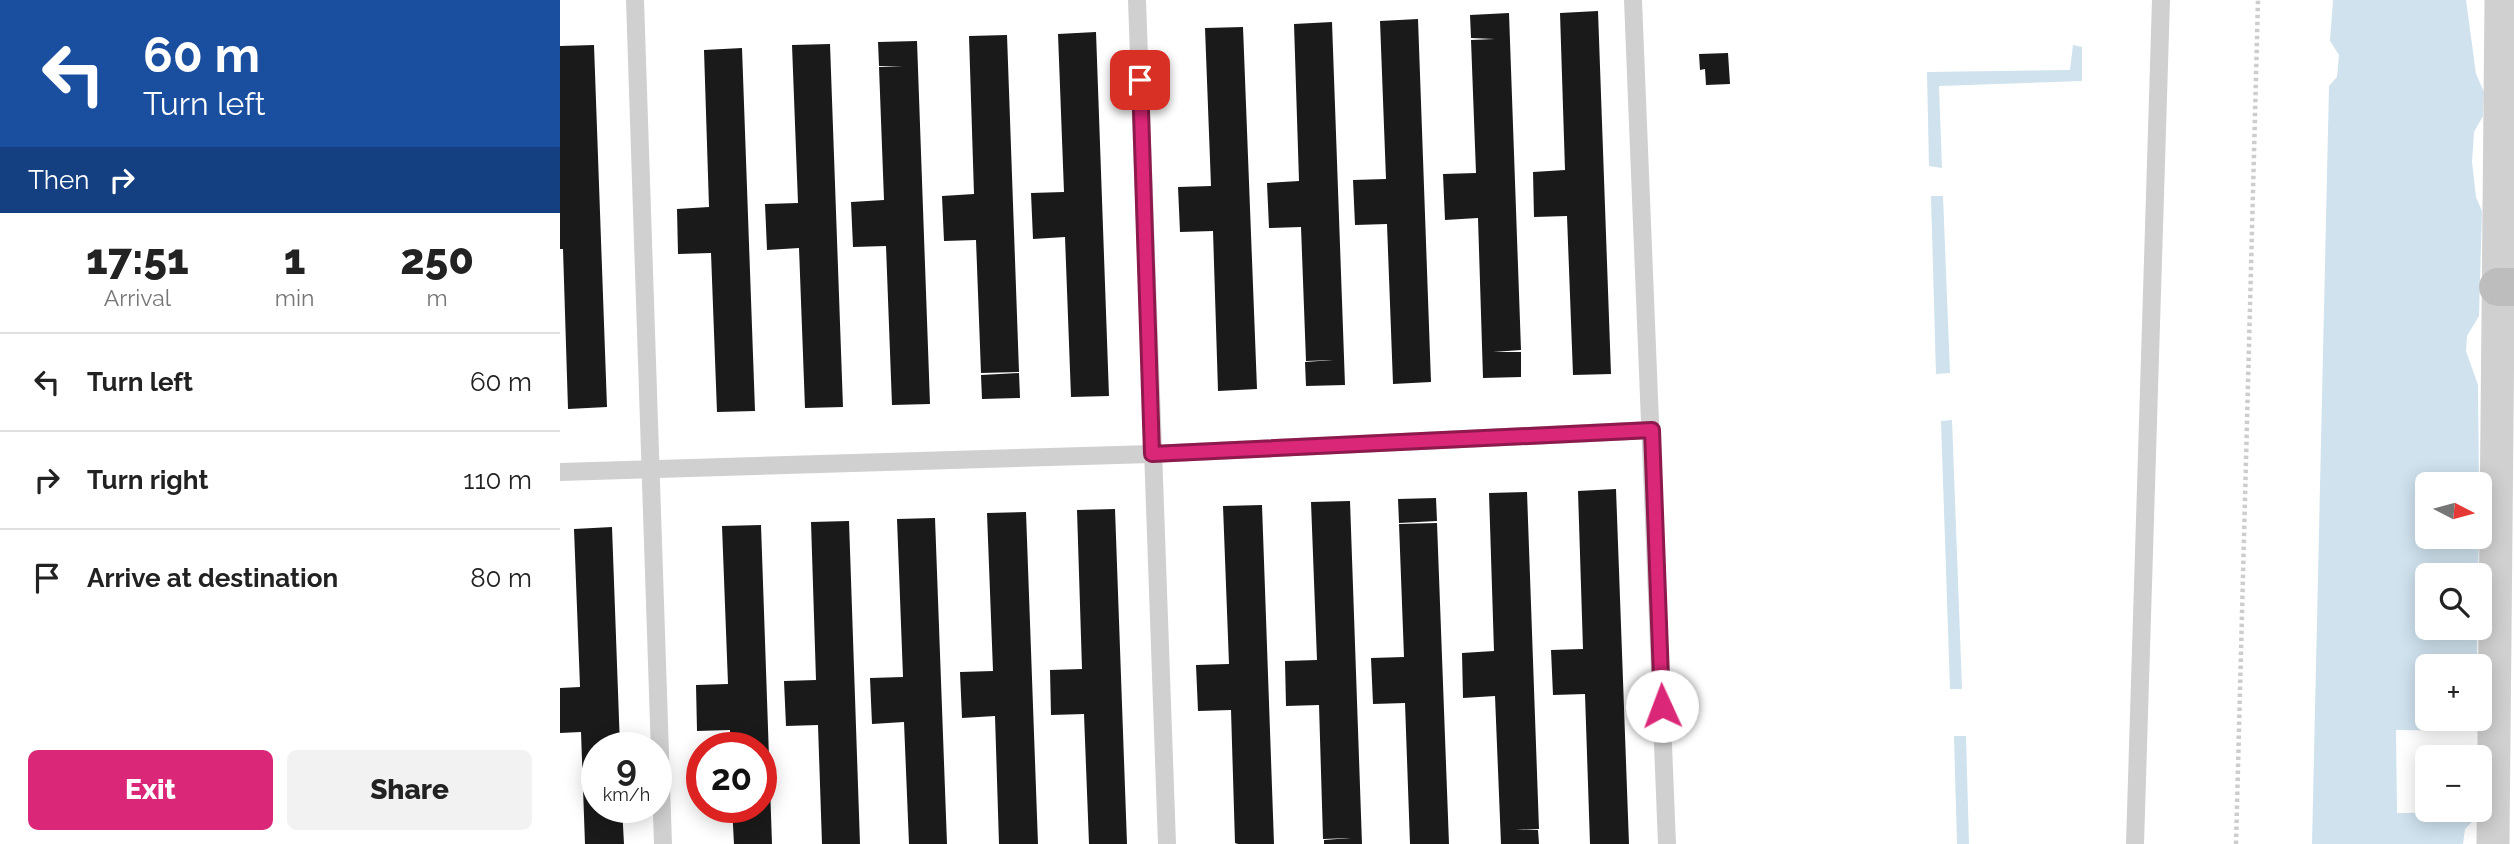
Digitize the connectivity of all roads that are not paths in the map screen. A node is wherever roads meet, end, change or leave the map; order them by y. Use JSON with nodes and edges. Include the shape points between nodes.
{"nodes":[{"id":1,"x":635,"y":0,"type":"edge"},
{"id":2,"x":1137,"y":0,"type":"edge"},
{"id":3,"x":1633,"y":0,"type":"edge"},
{"id":4,"x":2161,"y":0,"type":"edge"},
{"id":5,"x":2501,"y":0,"type":"edge"},
{"id":6,"x":2506,"y":287,"type":"edge"},
{"id":7,"x":1652,"y":430,"type":"junction"},
{"id":8,"x":1152,"y":454,"type":"junction"},
{"id":9,"x":651,"y":469,"type":"junction"},
{"id":10,"x":560,"y":472,"type":"edge"},
{"id":11,"x":663,"y":844,"type":"edge"},
{"id":12,"x":1167,"y":844,"type":"edge"},
{"id":13,"x":1667,"y":844,"type":"edge"},
{"id":14,"x":2135,"y":844,"type":"edge"},
{"id":15,"x":2493,"y":844,"type":"edge"}],
"edges":[{"from":1,"to":9,"type":"lane"},
{"from":2,"to":8,"type":"lane"},
{"from":3,"to":7,"type":"lane"},
{"from":4,"to":14,"type":"lane"},
{"from":5,"to":6,"type":"street"},
{"from":6,"to":15,"type":"street"},
{"from":7,"to":8,"type":"lane"},
{"from":7,"to":13,"type":"lane"},
{"from":8,"to":9,"type":"lane"},
{"from":8,"to":12,"type":"lane"},
{"from":9,"to":10,"type":"lane"},
{"from":9,"to":11,"type":"lane"}]}
